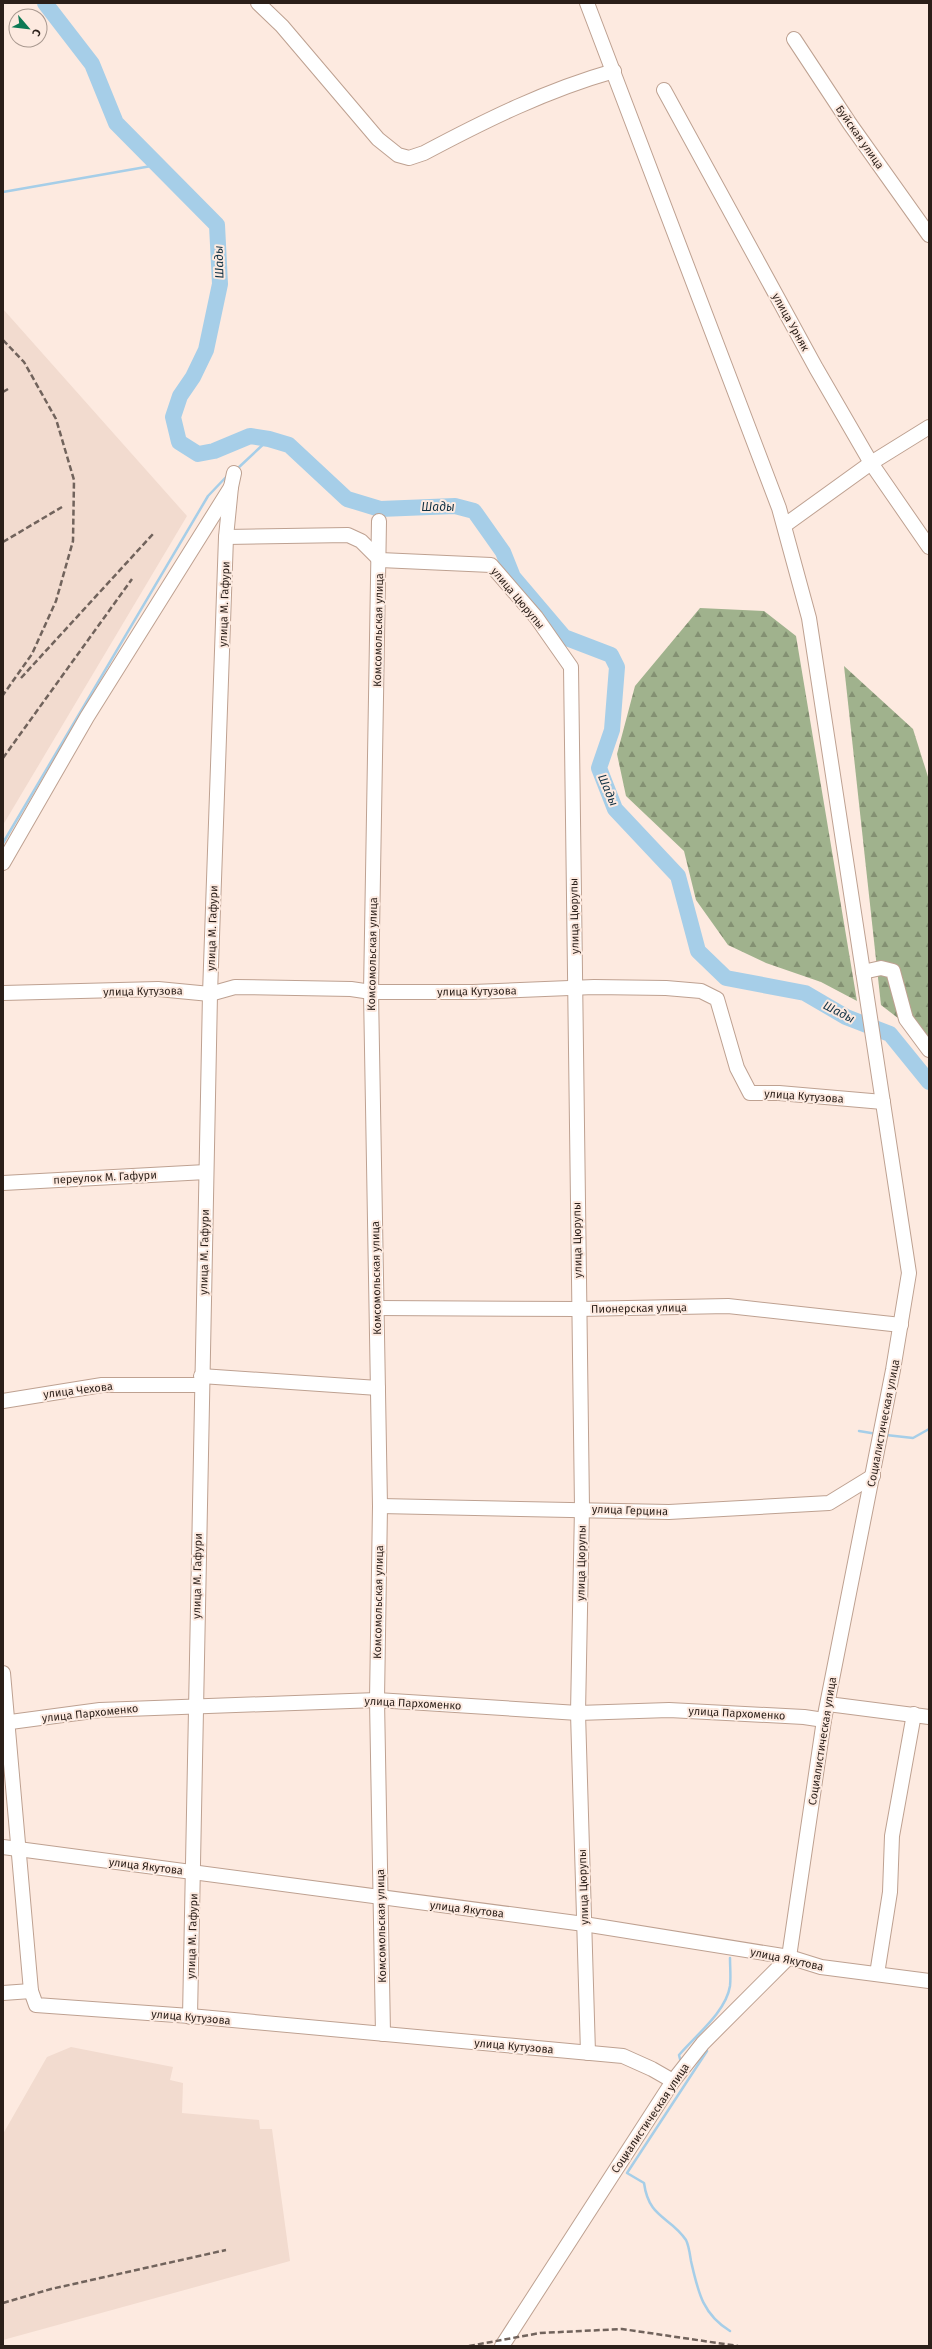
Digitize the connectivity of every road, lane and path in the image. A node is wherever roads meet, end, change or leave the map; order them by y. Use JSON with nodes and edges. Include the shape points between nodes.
{"nodes":[{"id":1,"x":258,"y":3,"type":"edge"},
{"id":2,"x":587,"y":3,"type":"edge"},
{"id":3,"x":794,"y":38,"type":"dead end"},
{"id":4,"x":614,"y":71,"type":"junction"},
{"id":5,"x":664,"y":90,"type":"dead end"},
{"id":6,"x":929,"y":235,"type":"edge"},
{"id":7,"x":929,"y":427,"type":"edge"},
{"id":8,"x":871,"y":463,"type":"junction"},
{"id":9,"x":234,"y":473,"type":"dead end"},
{"id":10,"x":231,"y":487,"type":"junction"},
{"id":11,"x":379,"y":522,"type":"dead end"},
{"id":12,"x":785,"y":524,"type":"junction"},
{"id":13,"x":226,"y":537,"type":"junction"},
{"id":14,"x":929,"y":547,"type":"edge"},
{"id":15,"x":380,"y":560,"type":"junction"},
{"id":16,"x":3,"y":863,"type":"edge"},
{"id":17,"x":863,"y":972,"type":"junction"},
{"id":18,"x":574,"y":987,"type":"junction"},
{"id":19,"x":371,"y":992,"type":"junction"},
{"id":20,"x":3,"y":993,"type":"edge"},
{"id":21,"x":210,"y":994,"type":"junction"},
{"id":22,"x":929,"y":1050,"type":"edge"},
{"id":23,"x":884,"y":1102,"type":"junction"},
{"id":24,"x":206,"y":1172,"type":"junction"},
{"id":25,"x":3,"y":1182,"type":"edge"},
{"id":26,"x":377,"y":1308,"type":"junction"},
{"id":27,"x":578,"y":1309,"type":"junction"},
{"id":28,"x":901,"y":1325,"type":"junction"},
{"id":29,"x":201,"y":1380,"type":"junction"},
{"id":30,"x":378,"y":1388,"type":"junction"},
{"id":31,"x":3,"y":1401,"type":"edge"},
{"id":32,"x":872,"y":1476,"type":"junction"},
{"id":33,"x":380,"y":1506,"type":"junction"},
{"id":34,"x":582,"y":1508,"type":"junction"},
{"id":35,"x":3,"y":1673,"type":"edge"},
{"id":36,"x":377,"y":1700,"type":"junction"},
{"id":37,"x":828,"y":1704,"type":"junction"},
{"id":38,"x":195,"y":1706,"type":"junction"},
{"id":39,"x":578,"y":1713,"type":"junction"},
{"id":40,"x":914,"y":1714,"type":"junction"},
{"id":41,"x":929,"y":1717,"type":"edge"},
{"id":42,"x":824,"y":1720,"type":"junction"},
{"id":43,"x":6,"y":1723,"type":"edge"},
{"id":44,"x":3,"y":1847,"type":"edge"},
{"id":45,"x":18,"y":1850,"type":"junction"},
{"id":46,"x":194,"y":1872,"type":"junction"},
{"id":47,"x":380,"y":1898,"type":"junction"},
{"id":48,"x":584,"y":1924,"type":"junction"},
{"id":49,"x":789,"y":1957,"type":"junction"},
{"id":50,"x":877,"y":1974,"type":"junction"},
{"id":51,"x":929,"y":1982,"type":"edge"},
{"id":52,"x":32,"y":1990,"type":"junction"},
{"id":53,"x":3,"y":1993,"type":"edge"},
{"id":54,"x":190,"y":2017,"type":"junction"},
{"id":55,"x":383,"y":2034,"type":"junction"},
{"id":56,"x":588,"y":2053,"type":"junction"},
{"id":57,"x":673,"y":2081,"type":"junction"},
{"id":58,"x":502,"y":2346,"type":"edge"}],
"edges":[{"from":1,"to":4,"type":"street","via":[[282,26],[378,139],[398,155],[409,158],[572,82]]},
{"from":2,"to":4,"type":"street","name":"Социалистическая улица"},
{"from":3,"to":6,"type":"street","name":"Буйская улица","via":[[850,124]]},
{"from":4,"to":12,"type":"street","name":"Социалистическая улица"},
{"from":5,"to":8,"type":"street","name":"улица Урняк"},
{"from":7,"to":8,"type":"street"},
{"from":8,"to":12,"type":"street"},
{"from":8,"to":14,"type":"street","name":"улица Урняк"},
{"from":9,"to":10,"type":"street"},
{"from":10,"to":13,"type":"street","name":"улица М. Гафури"},
{"from":10,"to":16,"type":"street","via":[[87,717]]},
{"from":11,"to":15,"type":"street","name":"Комсомольская улица"},
{"from":12,"to":17,"type":"street","name":"Социалистическая улица","via":[[809,618]]},
{"from":13,"to":15,"type":"street","via":[[348,535],[361,541]]},
{"from":13,"to":21,"type":"street","name":"улица М. Гафури"},
{"from":15,"to":18,"type":"street","name":"улица Цюрупы","via":[[491,565],[536,617],[571,667]]},
{"from":15,"to":19,"type":"street","name":"Комсомольская улица"},
{"from":17,"to":22,"type":"street","via":[[881,968],[893,972],[906,1019]]},
{"from":17,"to":23,"type":"street","name":"Социалистическая улица"},
{"from":18,"to":19,"type":"street","name":"улица Кутузова","via":[[473,992]]},
{"from":18,"to":23,"type":"street","name":"улица Кутузова","via":[[701,990],[717,999],[737,1068],[750,1093]]},
{"from":18,"to":27,"type":"street","name":"улица Цюрупы"},
{"from":19,"to":21,"type":"street","name":"улица Кутузова","via":[[352,989],[235,987]]},
{"from":19,"to":26,"type":"street","name":"Комсомольская улица"},
{"from":20,"to":21,"type":"street","name":"улица Кутузова","via":[[158,989]]},
{"from":21,"to":24,"type":"street","name":"улица М. Гафури"},
{"from":23,"to":28,"type":"street","name":"Социалистическая улица","via":[[909,1273]]},
{"from":24,"to":25,"type":"street","name":"переулок М. Гафури"},
{"from":24,"to":29,"type":"street","name":"улица М. Гафури"},
{"from":26,"to":27,"type":"street","name":"Пионерская улица"},
{"from":26,"to":30,"type":"street","name":"Комсомольская улица"},
{"from":27,"to":28,"type":"street","name":"Пионерская улица","via":[[728,1306]]},
{"from":27,"to":34,"type":"street","name":"улица Цюрупы"},
{"from":28,"to":32,"type":"street","name":"Социалистическая улица"},
{"from":29,"to":30,"type":"street","name":"улица Чехова"},
{"from":29,"to":31,"type":"street","name":"улица Чехова","via":[[102,1385]]},
{"from":29,"to":38,"type":"street","name":"улица М. Гафури"},
{"from":30,"to":33,"type":"street","name":"Комсомольская улица"},
{"from":32,"to":34,"type":"street","name":"улица Герцина","via":[[829,1503],[669,1512]]},
{"from":32,"to":37,"type":"street","name":"Социалистическая улица"},
{"from":33,"to":34,"type":"street","name":"улица Герцина"},
{"from":33,"to":36,"type":"street","name":"Комсомольская улица"},
{"from":34,"to":39,"type":"street","name":"улица Цюрупы"},
{"from":35,"to":43,"type":"street","name":"улица Кутузова"},
{"from":36,"to":38,"type":"street","name":"улица Пархоменко"},
{"from":36,"to":39,"type":"street","name":"улица Пархоменко"},
{"from":36,"to":47,"type":"street","name":"Комсомольская улица"},
{"from":37,"to":40,"type":"street"},
{"from":37,"to":42,"type":"street","name":"Социалистическая улица"},
{"from":38,"to":43,"type":"street","name":"улица Пархоменко","via":[[100,1710]]},
{"from":38,"to":46,"type":"street","name":"улица М. Гафури"},
{"from":39,"to":42,"type":"street","name":"улица Пархоменко","via":[[669,1710]]},
{"from":39,"to":48,"type":"street","name":"улица Цюрупы"},
{"from":40,"to":41,"type":"street"},
{"from":40,"to":50,"type":"street","via":[[892,1836],[890,1892]]},
{"from":42,"to":49,"type":"street","name":"Социалистическая улица"},
{"from":43,"to":45,"type":"street","name":"улица Кутузова"},
{"from":44,"to":45,"type":"street","name":"улица Якутова"},
{"from":45,"to":46,"type":"street","name":"улица Якутова"},
{"from":45,"to":52,"type":"street","name":"улица Кутузова"},
{"from":46,"to":47,"type":"street","name":"улица Якутова"},
{"from":46,"to":54,"type":"street","name":"улица М. Гафури"},
{"from":47,"to":48,"type":"street","name":"улица Якутова"},
{"from":47,"to":55,"type":"street","name":"Комсомольская улица"},
{"from":48,"to":49,"type":"street","name":"улица Якутова"},
{"from":48,"to":56,"type":"street","name":"улица Цюрупы"},
{"from":49,"to":50,"type":"street","name":"улица Якутова","via":[[821,1967]]},
{"from":49,"to":57,"type":"street","name":"Социалистическая улица","via":[[703,2043]]},
{"from":50,"to":51,"type":"street","name":"улица Якутова"},
{"from":52,"to":53,"type":"street"},
{"from":52,"to":54,"type":"street","name":"улица Кутузова","via":[[36,2005]]},
{"from":54,"to":55,"type":"street","name":"улица Кутузова"},
{"from":55,"to":56,"type":"street","name":"улица Кутузова"},
{"from":56,"to":57,"type":"street","name":"улица Кутузова","via":[[623,2056]]},
{"from":57,"to":58,"type":"street","name":"Социалистическая улица"}]}
